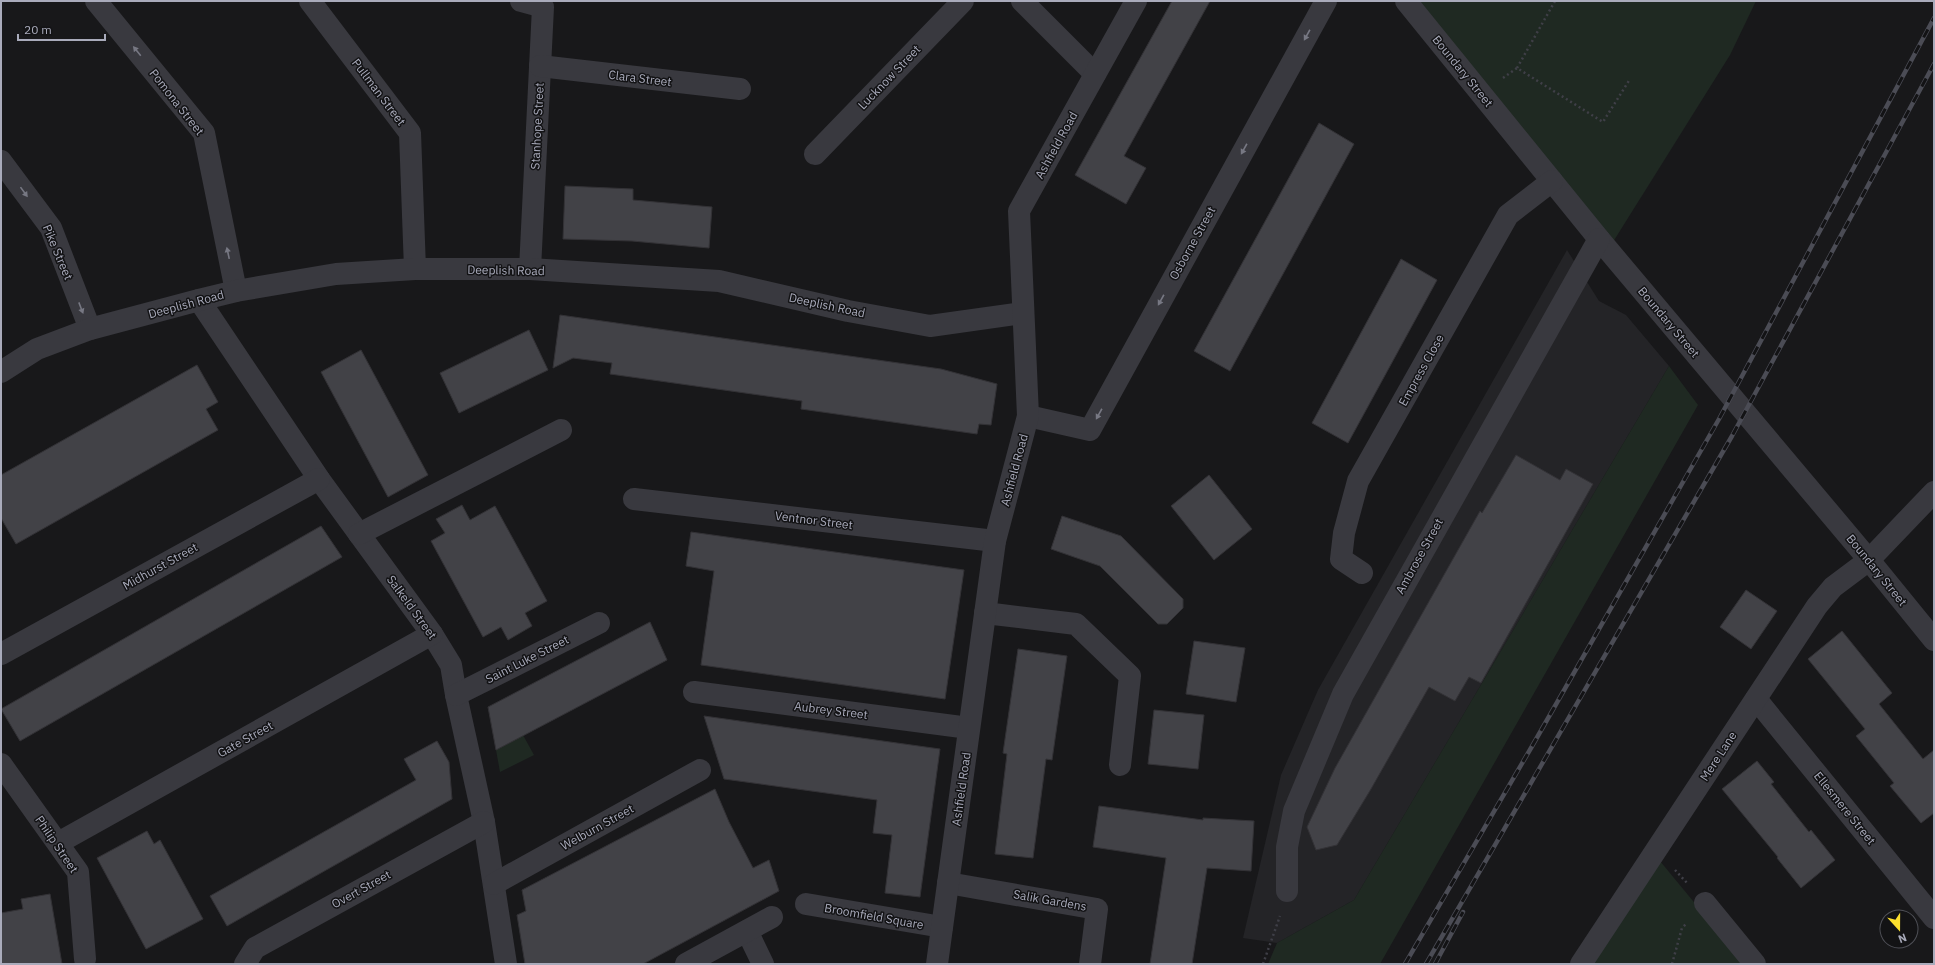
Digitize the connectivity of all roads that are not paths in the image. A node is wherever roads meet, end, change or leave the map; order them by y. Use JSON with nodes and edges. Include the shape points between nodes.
{"nodes":[{"id":1,"x":96,"y":1,"type":"edge"},
{"id":2,"x":310,"y":1,"type":"edge"},
{"id":3,"x":521,"y":1,"type":"edge"},
{"id":4,"x":963,"y":1,"type":"edge"},
{"id":5,"x":1022,"y":1,"type":"edge"},
{"id":6,"x":1136,"y":1,"type":"edge"},
{"id":7,"x":1326,"y":1,"type":"edge"},
{"id":8,"x":1406,"y":1,"type":"edge"},
{"id":9,"x":540,"y":66,"type":"junction"},
{"id":10,"x":1095,"y":74,"type":"junction"},
{"id":11,"x":740,"y":89,"type":"dead end"},
{"id":12,"x":815,"y":154,"type":"dead end"},
{"id":13,"x":1,"y":160,"type":"edge"},
{"id":14,"x":1552,"y":181,"type":"junction"},
{"id":15,"x":1599,"y":239,"type":"junction"},
{"id":16,"x":415,"y":269,"type":"junction"},
{"id":17,"x":530,"y":269,"type":"junction"},
{"id":18,"x":236,"y":291,"type":"junction"},
{"id":19,"x":199,"y":300,"type":"junction"},
{"id":20,"x":1022,"y":312,"type":"junction"},
{"id":21,"x":90,"y":330,"type":"junction"},
{"id":22,"x":1,"y":372,"type":"edge"},
{"id":23,"x":1028,"y":416,"type":"junction"},
{"id":24,"x":562,"y":430,"type":"dead end"},
{"id":25,"x":319,"y":479,"type":"junction"},
{"id":26,"x":1934,"y":492,"type":"edge"},
{"id":27,"x":634,"y":499,"type":"dead end"},
{"id":28,"x":359,"y":534,"type":"junction"},
{"id":29,"x":994,"y":541,"type":"junction"},
{"id":30,"x":1869,"y":560,"type":"junction"},
{"id":31,"x":1362,"y":573,"type":"dead end"},
{"id":32,"x":985,"y":613,"type":"junction"},
{"id":33,"x":599,"y":623,"type":"dead end"},
{"id":34,"x":432,"y":634,"type":"junction"},
{"id":35,"x":1934,"y":640,"type":"edge"},
{"id":36,"x":1,"y":654,"type":"edge"},
{"id":37,"x":694,"y":692,"type":"dead end"},
{"id":38,"x":456,"y":695,"type":"junction"},
{"id":39,"x":1756,"y":699,"type":"junction"},
{"id":40,"x":969,"y":728,"type":"junction"},
{"id":41,"x":1,"y":764,"type":"edge"},
{"id":42,"x":1120,"y":765,"type":"dead end"},
{"id":43,"x":700,"y":770,"type":"dead end"},
{"id":44,"x":484,"y":822,"type":"junction"},
{"id":45,"x":58,"y":843,"type":"junction"},
{"id":46,"x":948,"y":883,"type":"junction"},
{"id":47,"x":494,"y":884,"type":"junction"},
{"id":48,"x":1287,"y":891,"type":"road end"},
{"id":49,"x":1705,"y":903,"type":"road end"},
{"id":50,"x":806,"y":904,"type":"dead end"},
{"id":51,"x":772,"y":917,"type":"dead end"},
{"id":52,"x":1934,"y":918,"type":"edge"},
{"id":53,"x":942,"y":927,"type":"junction"},
{"id":54,"x":746,"y":930,"type":"junction"},
{"id":55,"x":85,"y":959,"type":"dead end"},
{"id":56,"x":245,"y":964,"type":"edge"},
{"id":57,"x":506,"y":964,"type":"edge"},
{"id":58,"x":686,"y":964,"type":"edge"},
{"id":59,"x":763,"y":964,"type":"edge"},
{"id":60,"x":936,"y":964,"type":"edge"},
{"id":61,"x":1090,"y":964,"type":"edge"},
{"id":62,"x":1581,"y":964,"type":"edge"},
{"id":63,"x":1755,"y":964,"type":"edge"}],
"edges":[{"from":18,"to":1,"type":"street","name":"Pomona Street","one_way":true,"via":[[204,133]]},
{"from":2,"to":16,"type":"street","name":"Pullman Street","via":[[410,133]]},
{"from":3,"to":9,"type":"street","name":"Stanhope Street","via":[[543,7]]},
{"from":4,"to":12,"type":"street","name":"Lucknow Street"},
{"from":5,"to":10,"type":"street"},
{"from":6,"to":10,"type":"street","name":"Ashfield Road"},
{"from":7,"to":23,"type":"street","name":"Osborne Street","one_way":true,"via":[[1090,430]]},
{"from":8,"to":14,"type":"street","name":"Boundary Street"},
{"from":9,"to":11,"type":"street","name":"Clara Street"},
{"from":9,"to":17,"type":"street","name":"Stanhope Street"},
{"from":10,"to":20,"type":"street","name":"Ashfield Road","via":[[1019,212]]},
{"from":13,"to":21,"type":"street","name":"Pike Street","one_way":true,"via":[[51,228]]},
{"from":14,"to":15,"type":"street","name":"Boundary Street"},
{"from":14,"to":31,"type":"street","name":"Empress Close","via":[[1508,215],[1358,481],[1344,533],[1341,559]]},
{"from":15,"to":30,"type":"street","name":"Boundary Street"},
{"from":15,"to":48,"type":"street","name":"Ambrose Street","via":[[1343,694],[1294,811],[1287,847]]},
{"from":16,"to":17,"type":"street","name":"Deeplish Road"},
{"from":16,"to":18,"type":"street","name":"Deeplish Road","via":[[336,274]]},
{"from":17,"to":20,"type":"street","name":"Deeplish Road","via":[[719,281],[848,311],[930,326]]},
{"from":18,"to":19,"type":"street","name":"Deeplish Road"},
{"from":19,"to":21,"type":"street","name":"Deeplish Road"},
{"from":19,"to":25,"type":"street","name":"Salkeld Street"},
{"from":20,"to":23,"type":"street","name":"Ashfield Road"},
{"from":21,"to":22,"type":"street","name":"Deeplish Road","via":[[37,350]]},
{"from":23,"to":29,"type":"street","name":"Ashfield Road"},
{"from":24,"to":28,"type":"street"},
{"from":25,"to":28,"type":"street","name":"Salkeld Street"},
{"from":25,"to":36,"type":"street","name":"Midhurst Street"},
{"from":26,"to":30,"type":"street","name":"Mere Lane"},
{"from":27,"to":29,"type":"street","name":"Ventnor Street"},
{"from":28,"to":34,"type":"street","name":"Salkeld Street"},
{"from":29,"to":32,"type":"street","name":"Ashfield Road"},
{"from":30,"to":35,"type":"street","name":"Boundary Street"},
{"from":30,"to":39,"type":"street","name":"Mere Lane","via":[[1833,588],[1817,606]]},
{"from":32,"to":40,"type":"street","name":"Ashfield Road"},
{"from":32,"to":42,"type":"street","via":[[1076,624],[1130,676]]},
{"from":33,"to":38,"type":"street","name":"Saint Luke Street"},
{"from":34,"to":38,"type":"street","name":"Salkeld Street","via":[[451,665]]},
{"from":34,"to":45,"type":"street","name":"Gate Street"},
{"from":37,"to":40,"type":"street","name":"Aubrey Street"},
{"from":38,"to":44,"type":"street","name":"Salkeld Street"},
{"from":39,"to":52,"type":"street","name":"Ellesmere Street"},
{"from":39,"to":62,"type":"street","name":"Mere Lane"},
{"from":40,"to":46,"type":"street","name":"Ashfield Road"},
{"from":41,"to":45,"type":"street","name":"Philip Street"},
{"from":43,"to":47,"type":"street","name":"Welburn Street"},
{"from":44,"to":47,"type":"street","name":"Salkeld Street"},
{"from":44,"to":56,"type":"street","name":"Overt Street","via":[[255,948]]},
{"from":45,"to":55,"type":"street","name":"Philip Street","via":[[78,872]]},
{"from":46,"to":53,"type":"street","name":"Ashfield Road"},
{"from":46,"to":61,"type":"street","name":"Salik Gardens","via":[[1097,909]]},
{"from":47,"to":57,"type":"street","name":"Salkeld Street"},
{"from":49,"to":63,"type":"street"},
{"from":50,"to":53,"type":"street","name":"Broomfield Square"},
{"from":51,"to":54,"type":"street"},
{"from":53,"to":60,"type":"street","name":"Ashfield Road"},
{"from":54,"to":58,"type":"street"},
{"from":54,"to":59,"type":"street"}]}
